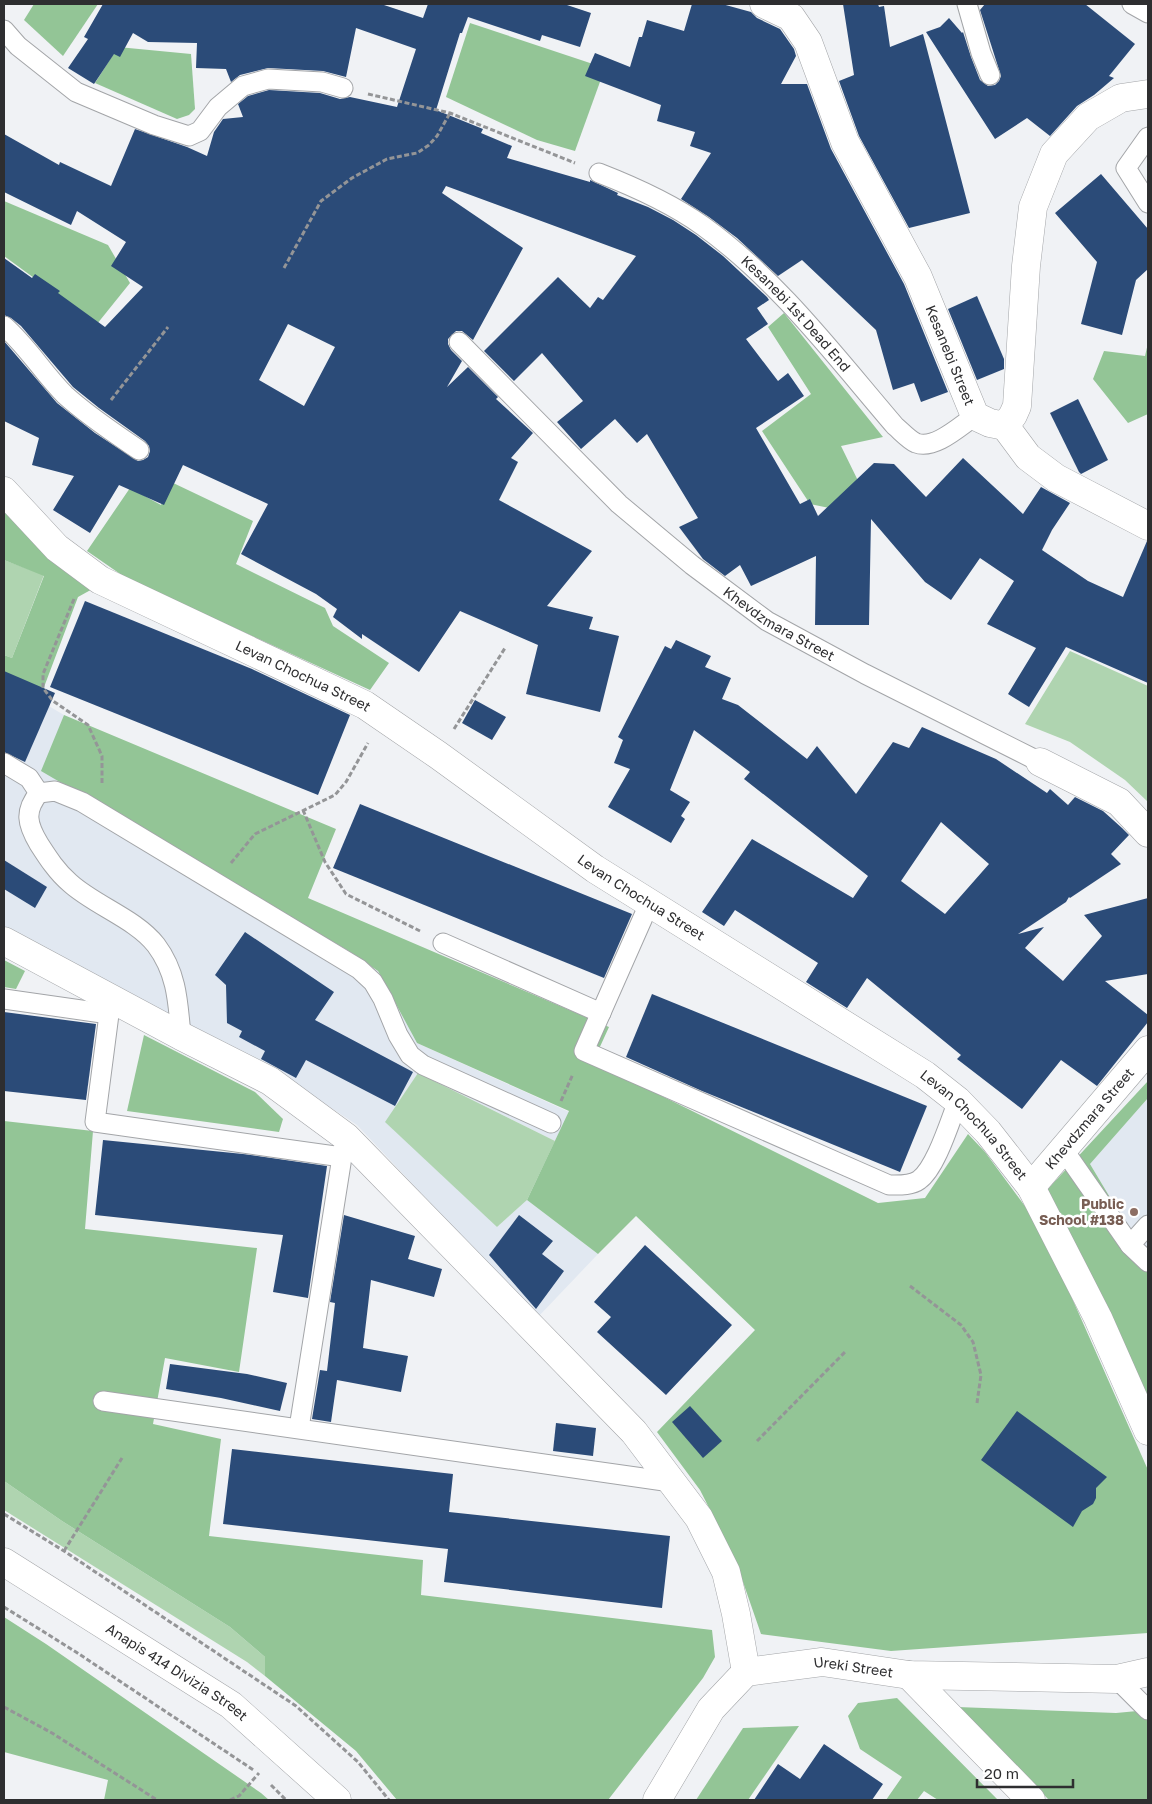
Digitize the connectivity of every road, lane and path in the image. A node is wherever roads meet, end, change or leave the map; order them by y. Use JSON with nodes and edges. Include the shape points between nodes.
{"nodes":[{"id":1,"x":764,"y":4,"type":"edge"},
{"id":2,"x":967,"y":4,"type":"edge"},
{"id":3,"x":1132,"y":4,"type":"edge"},
{"id":4,"x":1148,"y":13,"type":"edge"},
{"id":5,"x":4,"y":30,"type":"edge"},
{"id":6,"x":990,"y":75,"type":"dead end"},
{"id":7,"x":343,"y":88,"type":"joint"},
{"id":8,"x":1148,"y":94,"type":"edge"},
{"id":9,"x":450,"y":113,"type":"junction"},
{"id":10,"x":1148,"y":137,"type":"edge"},
{"id":11,"x":598,"y":173,"type":"joint"},
{"id":12,"x":1148,"y":203,"type":"edge"},
{"id":13,"x":284,"y":268,"type":"dead end"},
{"id":14,"x":4,"y":326,"type":"edge"},
{"id":15,"x":168,"y":327,"type":"dead end"},
{"id":16,"x":459,"y":342,"type":"dead end"},
{"id":17,"x":975,"y":416,"type":"junction"},
{"id":18,"x":95,"y":420,"type":"junction"},
{"id":19,"x":1006,"y":426,"type":"junction"},
{"id":20,"x":139,"y":450,"type":"dead end"},
{"id":21,"x":4,"y":491,"type":"edge"},
{"id":22,"x":1148,"y":526,"type":"edge"},
{"id":23,"x":100,"y":580,"type":"junction"},
{"id":24,"x":505,"y":648,"type":"dead end"},
{"id":25,"x":383,"y":717,"type":"junction"},
{"id":26,"x":438,"y":755,"type":"junction"},
{"id":27,"x":102,"y":756,"type":"dead end"},
{"id":28,"x":1040,"y":762,"type":"joint"},
{"id":29,"x":4,"y":763,"type":"edge"},
{"id":30,"x":39,"y":793,"type":"junction"},
{"id":31,"x":303,"y":810,"type":"junction"},
{"id":32,"x":1148,"y":833,"type":"edge"},
{"id":33,"x":215,"y":883,"type":"junction"},
{"id":34,"x":649,"y":904,"type":"junction"},
{"id":35,"x":4,"y":941,"type":"edge"},
{"id":36,"x":443,"y":943,"type":"joint"},
{"id":37,"x":4,"y":1000,"type":"edge"},
{"id":38,"x":110,"y":1006,"type":"junction"},
{"id":39,"x":601,"y":1013,"type":"junction"},
{"id":40,"x":181,"y":1036,"type":"junction"},
{"id":41,"x":1148,"y":1050,"type":"edge"},
{"id":42,"x":584,"y":1051,"type":"junction"},
{"id":43,"x":958,"y":1102,"type":"junction"},
{"id":44,"x":551,"y":1123,"type":"joint"},
{"id":45,"x":344,"y":1147,"type":"junction"},
{"id":46,"x":1063,"y":1149,"type":"junction"},
{"id":47,"x":1031,"y":1186,"type":"junction"},
{"id":48,"x":1148,"y":1225,"type":"edge"},
{"id":49,"x":1130,"y":1245,"type":"junction"},
{"id":50,"x":1148,"y":1262,"type":"edge"},
{"id":51,"x":910,"y":1286,"type":"dead end"},
{"id":52,"x":845,"y":1352,"type":"dead end"},
{"id":53,"x":103,"y":1401,"type":"dead end"},
{"id":54,"x":977,"y":1403,"type":"dead end"},
{"id":55,"x":299,"y":1428,"type":"junction"},
{"id":56,"x":1148,"y":1430,"type":"edge"},
{"id":57,"x":757,"y":1441,"type":"dead end"},
{"id":58,"x":122,"y":1458,"type":"dead end"},
{"id":59,"x":672,"y":1482,"type":"junction"},
{"id":60,"x":4,"y":1514,"type":"edge"},
{"id":61,"x":64,"y":1552,"type":"junction"},
{"id":62,"x":4,"y":1562,"type":"edge"},
{"id":63,"x":4,"y":1607,"type":"edge"},
{"id":64,"x":746,"y":1672,"type":"junction"},
{"id":65,"x":1148,"y":1672,"type":"edge"},
{"id":66,"x":908,"y":1674,"type":"junction"},
{"id":67,"x":1117,"y":1679,"type":"junction"},
{"id":68,"x":4,"y":1706,"type":"edge"},
{"id":69,"x":1148,"y":1710,"type":"edge"},
{"id":70,"x":259,"y":1773,"type":"junction"},
{"id":71,"x":157,"y":1800,"type":"edge"},
{"id":72,"x":230,"y":1800,"type":"edge"},
{"id":73,"x":286,"y":1800,"type":"edge"},
{"id":74,"x":337,"y":1800,"type":"edge"},
{"id":75,"x":390,"y":1800,"type":"edge"},
{"id":76,"x":657,"y":1800,"type":"edge"},
{"id":77,"x":1031,"y":1800,"type":"edge"}],
"edges":[{"from":1,"to":17,"type":"street","name":"Kesanebi Street","via":[[791,17],[808,42],[845,142],[918,277]]},
{"from":2,"to":6,"type":"lane"},
{"from":3,"to":4,"type":"lane"},
{"from":5,"to":7,"type":"lane","via":[[18,46],[76,92],[154,126],[189,136],[200,131],[218,107],[242,86],[268,80],[322,82]]},
{"from":7,"to":9,"type":"path"},
{"from":8,"to":19,"type":"street","via":[[1121,98],[1088,117],[1054,154],[1034,207],[1026,266],[1018,406]]},
{"from":9,"to":11,"type":"path"},
{"from":9,"to":13,"type":"path","via":[[429,145],[417,153],[387,159],[352,178],[321,202]]},
{"from":10,"to":12,"type":"lane","via":[[1126,168]]},
{"from":11,"to":17,"type":"lane","name":"Kesanebi 1st Dead End","via":[[641,190],[703,226],[761,273],[894,426],[914,443],[926,445],[937,442]]},
{"from":14,"to":18,"type":"lane","via":[[19,339],[64,394]]},
{"from":15,"to":18,"type":"path"},
{"from":16,"to":28,"type":"lane","name":"Khevdzmara Street","via":[[619,504],[692,565],[767,621]]},
{"from":17,"to":19,"type":"street","name":"Kesanebi Street"},
{"from":18,"to":20,"type":"lane"},
{"from":19,"to":22,"type":"street","via":[[1028,457],[1056,478]]},
{"from":21,"to":23,"type":"street","name":"Levan Chochua Street","via":[[57,548]]},
{"from":23,"to":25,"type":"street","name":"Levan Chochua Street","via":[[356,700]]},
{"from":23,"to":27,"type":"path","via":[[76,593],[43,674],[43,688],[53,701],[88,725]]},
{"from":24,"to":26,"type":"path"},
{"from":25,"to":26,"type":"street","name":"Levan Chochua Street"},
{"from":25,"to":31,"type":"path","via":[[346,782],[335,795]]},
{"from":26,"to":34,"type":"street","name":"Levan Chochua Street","via":[[595,869]]},
{"from":28,"to":32,"type":"street","name":"Khevdzmara Street","via":[[1119,802]]},
{"from":29,"to":30,"type":"lane","via":[[30,778]]},
{"from":30,"to":33,"type":"lane","via":[[56,791],[82,802]]},
{"from":30,"to":40,"type":"lane","via":[[30,803],[28,816],[35,837],[55,868],[71,884],[134,925],[155,944],[165,959],[177,990]]},
{"from":31,"to":33,"type":"path","via":[[254,834]]},
{"from":31,"to":36,"type":"path","via":[[325,862],[346,894]]},
{"from":33,"to":44,"type":"lane","via":[[359,969],[384,999],[410,1055]]},
{"from":34,"to":39,"type":"lane"},
{"from":34,"to":43,"type":"street","name":"Levan Chochua Street","via":[[925,1075]]},
{"from":35,"to":38,"type":"street"},
{"from":36,"to":39,"type":"lane"},
{"from":37,"to":38,"type":"lane"},
{"from":38,"to":40,"type":"street"},
{"from":38,"to":45,"type":"lane","via":[[95,1122]]},
{"from":39,"to":42,"type":"lane"},
{"from":40,"to":45,"type":"street","via":[[270,1081]]},
{"from":41,"to":46,"type":"street","name":"Khevdzmara Street"},
{"from":42,"to":43,"type":"lane","via":[[888,1186],[903,1186],[919,1180],[932,1164]]},
{"from":42,"to":44,"type":"path"},
{"from":43,"to":47,"type":"street","name":"Levan Chochua Street","via":[[988,1132]]},
{"from":45,"to":55,"type":"lane"},
{"from":45,"to":59,"type":"street","via":[[634,1432]]},
{"from":46,"to":47,"type":"street","name":"Khevdzmara Street"},
{"from":46,"to":49,"type":"lane"},
{"from":47,"to":56,"type":"street","name":"Levan Chochua Street","via":[[1098,1318]]},
{"from":48,"to":49,"type":"lane"},
{"from":49,"to":50,"type":"lane"},
{"from":51,"to":54,"type":"path","via":[[961,1325],[973,1342],[981,1375]]},
{"from":52,"to":57,"type":"path"},
{"from":53,"to":55,"type":"lane"},
{"from":55,"to":59,"type":"lane"},
{"from":58,"to":61,"type":"path"},
{"from":59,"to":64,"type":"street","via":[[699,1518],[726,1572]]},
{"from":60,"to":61,"type":"path"},
{"from":61,"to":75,"type":"path","via":[[296,1706],[358,1762]]},
{"from":62,"to":74,"type":"street","name":"Anapis 414 Divizia Street","via":[[231,1705]]},
{"from":63,"to":70,"type":"path"},
{"from":64,"to":66,"type":"street","name":"Ureki Street","via":[[822,1662]]},
{"from":64,"to":76,"type":"street","via":[[712,1709]]},
{"from":65,"to":67,"type":"street"},
{"from":66,"to":67,"type":"street","name":"Ureki Street"},
{"from":66,"to":77,"type":"street"},
{"from":67,"to":69,"type":"lane"},
{"from":68,"to":71,"type":"path"},
{"from":70,"to":72,"type":"path","via":[[238,1796]]},
{"from":70,"to":73,"type":"path"}]}
